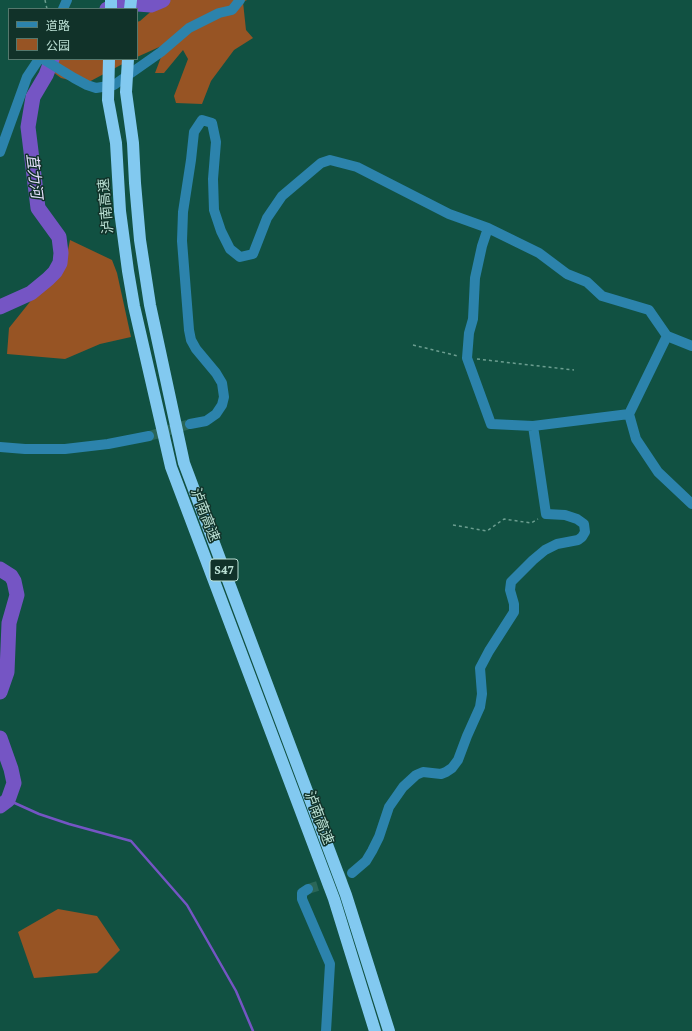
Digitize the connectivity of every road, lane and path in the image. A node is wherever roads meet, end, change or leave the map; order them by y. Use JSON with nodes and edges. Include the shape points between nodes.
{"nodes":[{"id":1,"x":240,"y":0,"type":"edge"},
{"id":2,"x":44,"y":60,"type":"edge"},
{"id":3,"x":109,"y":60,"type":"edge"},
{"id":4,"x":128,"y":60,"type":"edge"},
{"id":5,"x":0,"y":152,"type":"edge"},
{"id":6,"x":488,"y":228,"type":"junction"},
{"id":7,"x":668,"y":336,"type":"junction"},
{"id":8,"x":413,"y":345,"type":"dead end"},
{"id":9,"x":692,"y":346,"type":"edge"},
{"id":10,"x":467,"y":358,"type":"junction"},
{"id":11,"x":574,"y":370,"type":"dead end"},
{"id":12,"x":629,"y":414,"type":"junction"},
{"id":13,"x":190,"y":424,"type":"tunnel mouth"},
{"id":14,"x":533,"y":426,"type":"junction"},
{"id":15,"x":149,"y":436,"type":"tunnel mouth"},
{"id":16,"x":0,"y":447,"type":"edge"},
{"id":17,"x":692,"y":504,"type":"edge"},
{"id":18,"x":546,"y":514,"type":"junction"},
{"id":19,"x":453,"y":525,"type":"dead end"},
{"id":20,"x":352,"y":873,"type":"tunnel mouth"},
{"id":21,"x":308,"y":890,"type":"dead end"},
{"id":22,"x":326,"y":1031,"type":"edge"},
{"id":23,"x":375,"y":1031,"type":"edge"},
{"id":24,"x":389,"y":1031,"type":"edge"}],
"edges":[{"from":1,"to":2,"type":"street","via":[[232,10],[219,13],[189,28],[161,52],[114,85],[96,88]]},
{"from":2,"to":5,"type":"street","via":[[27,77]]},
{"from":3,"to":23,"type":"highway","name":"泸南高速","number":"S47","via":[[108,100],[116,143],[120,211],[134,306],[171,467],[334,899]]},
{"from":4,"to":24,"type":"highway","name":"泸南高速","number":"S47","via":[[126,92],[133,143],[140,240],[150,305],[184,463],[346,895]]},
{"from":6,"to":7,"type":"street","via":[[539,253],[567,274],[587,282],[602,296],[649,310]]},
{"from":6,"to":10,"type":"street","via":[[475,278],[473,319]]},
{"from":6,"to":13,"type":"street","via":[[449,214],[357,166],[330,160],[321,163],[282,196],[267,218],[253,254],[240,257],[230,249],[214,210],[216,142],[212,123],[202,120],[194,132],[183,212],[182,241],[189,330],[196,349],[222,383],[224,397],[216,414],[206,420]]},
{"from":7,"to":9,"type":"street"},
{"from":7,"to":12,"type":"street"},
{"from":8,"to":10,"type":"path"},
{"from":10,"to":11,"type":"path"},
{"from":10,"to":14,"type":"street","via":[[491,424]]},
{"from":12,"to":14,"type":"street"},
{"from":12,"to":17,"type":"street","via":[[636,439],[658,472]]},
{"from":14,"to":18,"type":"street"},
{"from":15,"to":16,"type":"street","via":[[66,449]]},
{"from":18,"to":19,"type":"path","via":[[532,523],[504,519],[487,530]]},
{"from":18,"to":20,"type":"street","via":[[577,519],[584,524],[584,534],[578,540],[557,544],[545,550],[511,582],[514,612],[480,668],[480,708],[462,754],[446,772],[416,775],[403,787],[389,807],[372,851],[366,861]]},
{"from":21,"to":22,"type":"street","via":[[302,894],[302,899],[330,964]]}]}
